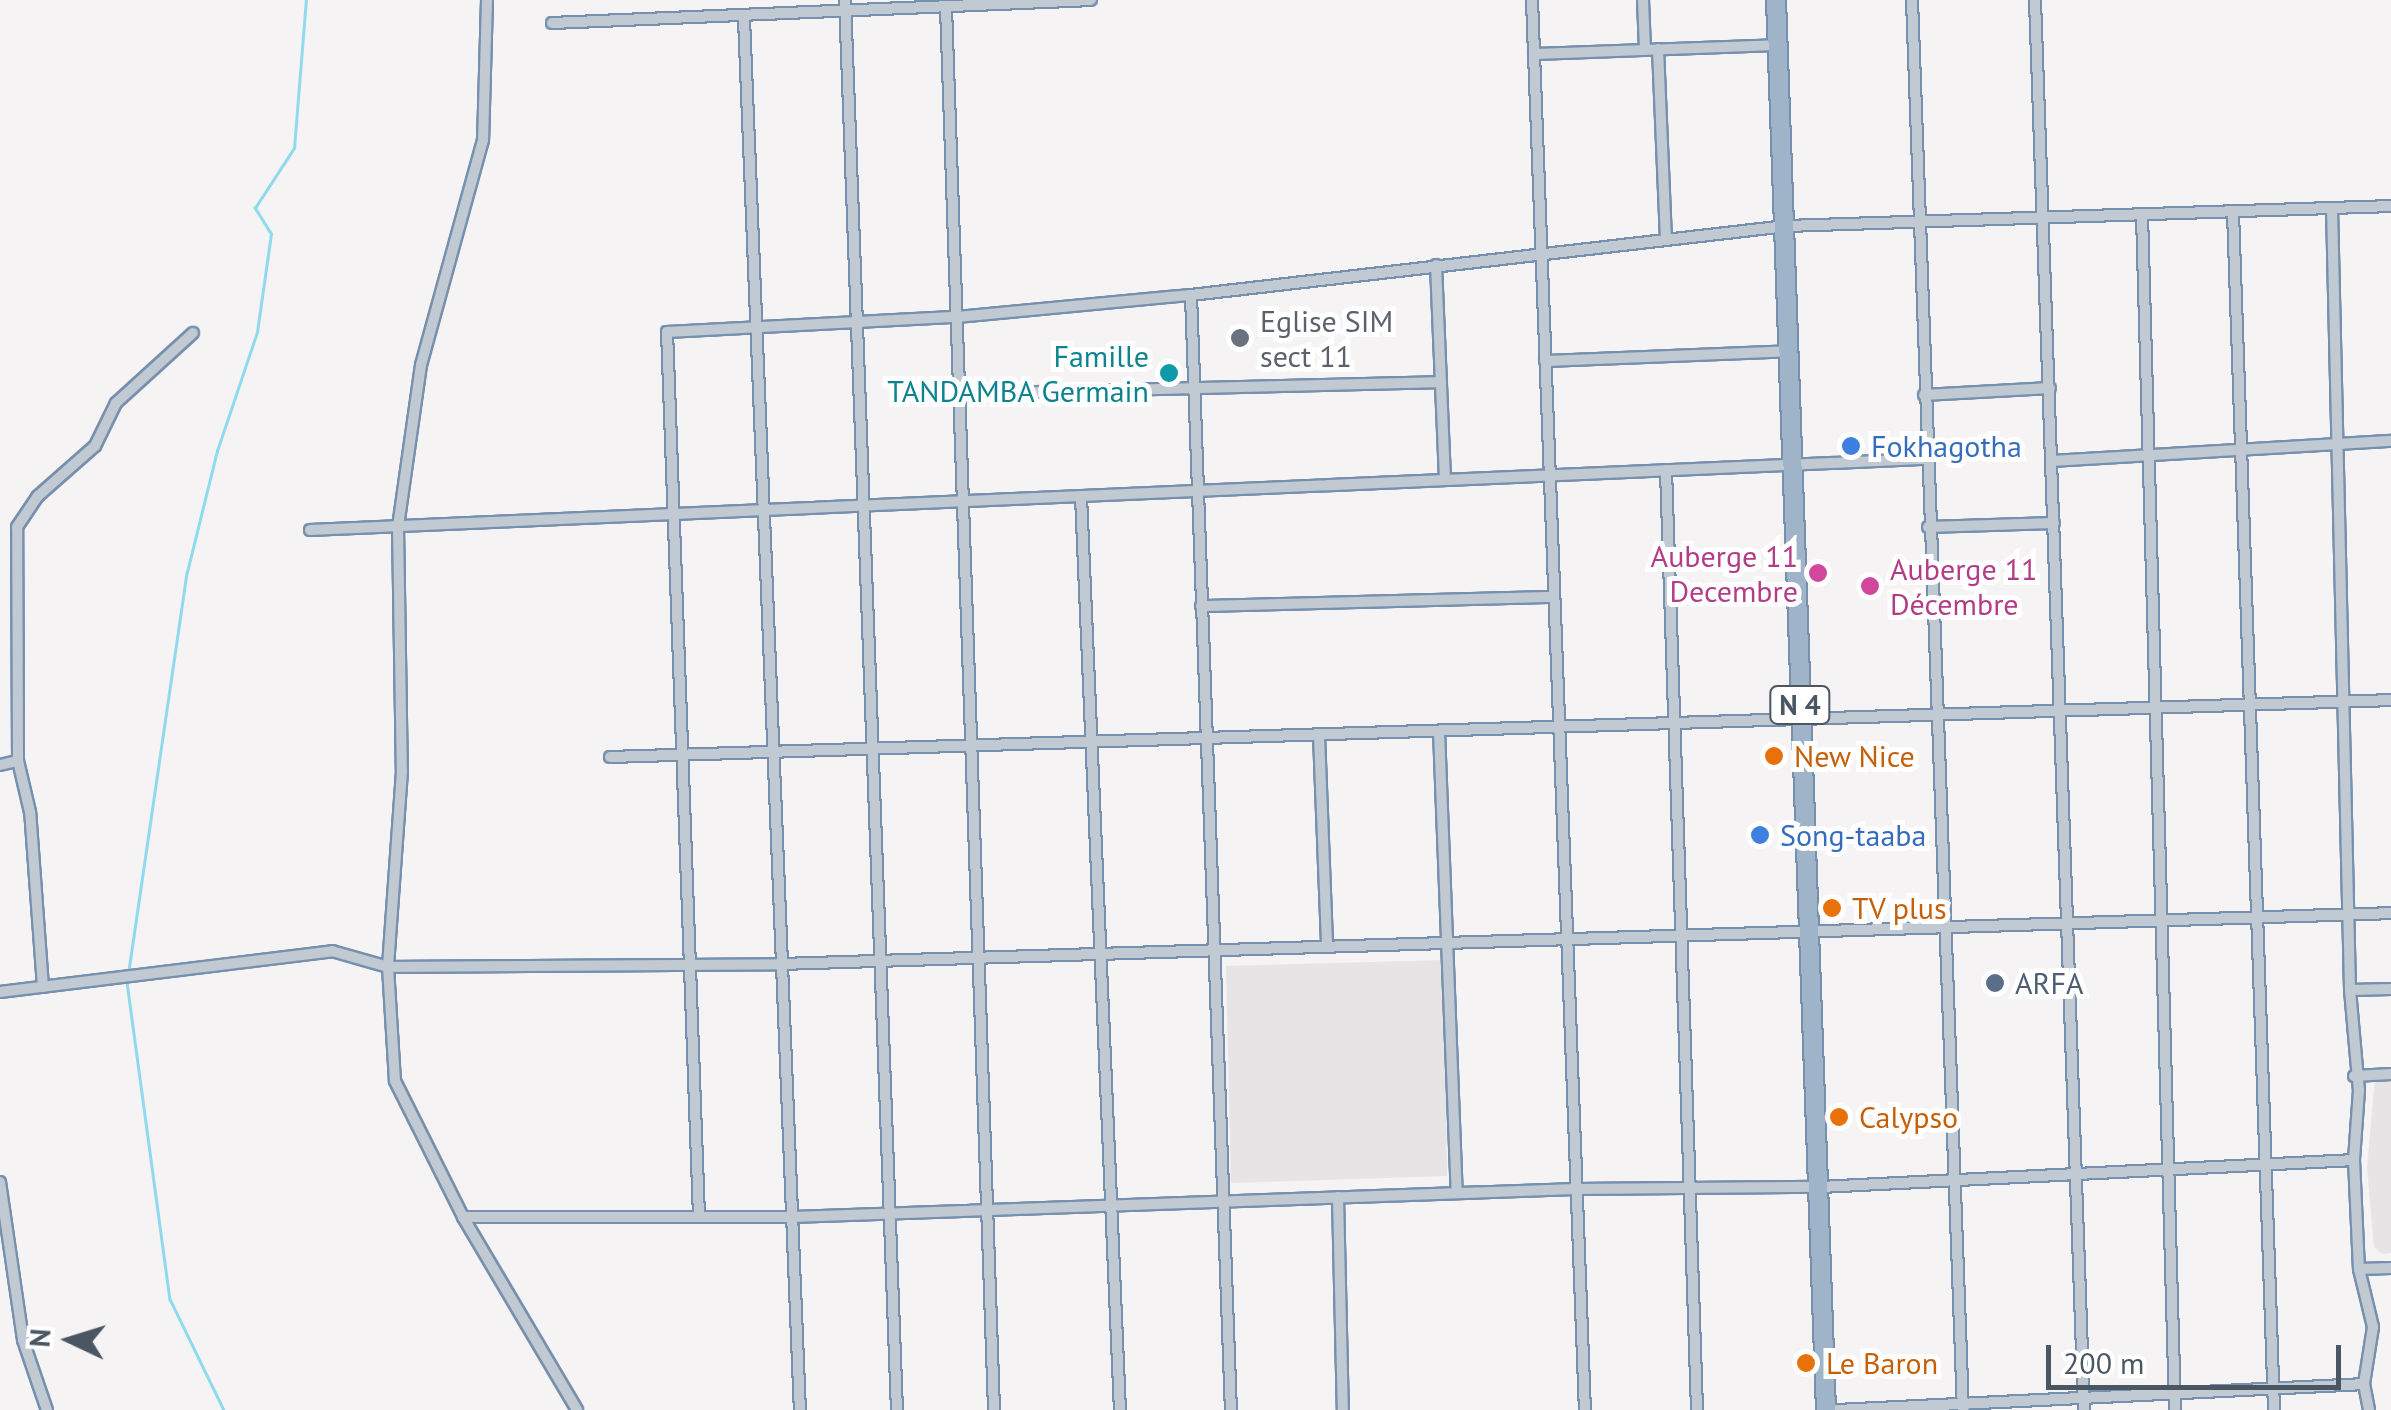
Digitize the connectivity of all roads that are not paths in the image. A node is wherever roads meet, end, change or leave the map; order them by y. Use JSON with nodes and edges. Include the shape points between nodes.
{"nodes":[{"id":1,"x":487,"y":0,"type":"edge"},
{"id":2,"x":1091,"y":0,"type":"edge"},
{"id":3,"x":1532,"y":0,"type":"edge"},
{"id":4,"x":1643,"y":0,"type":"edge"},
{"id":5,"x":1776,"y":0,"type":"edge"},
{"id":6,"x":1912,"y":0,"type":"edge"},
{"id":7,"x":2036,"y":0,"type":"edge"},
{"id":8,"x":844,"y":4,"type":"edge"},
{"id":9,"x":946,"y":7,"type":"junction"},
{"id":10,"x":744,"y":18,"type":"junction"},
{"id":11,"x":552,"y":23,"type":"dead end"},
{"id":12,"x":1778,"y":45,"type":"junction"},
{"id":13,"x":1658,"y":49,"type":"junction"},
{"id":14,"x":1645,"y":50,"type":"junction"},
{"id":15,"x":1534,"y":54,"type":"junction"},
{"id":16,"x":2391,"y":206,"type":"edge"},
{"id":17,"x":2332,"y":208,"type":"junction"},
{"id":18,"x":2233,"y":212,"type":"junction"},
{"id":19,"x":2142,"y":214,"type":"junction"},
{"id":20,"x":2045,"y":218,"type":"junction"},
{"id":21,"x":1918,"y":223,"type":"junction"},
{"id":22,"x":1786,"y":226,"type":"junction"},
{"id":23,"x":1666,"y":238,"type":"junction"},
{"id":24,"x":1541,"y":252,"type":"junction"},
{"id":25,"x":1436,"y":265,"type":"junction"},
{"id":26,"x":1191,"y":295,"type":"junction"},
{"id":27,"x":956,"y":317,"type":"junction"},
{"id":28,"x":858,"y":323,"type":"junction"},
{"id":29,"x":756,"y":328,"type":"junction"},
{"id":30,"x":193,"y":333,"type":"dead end"},
{"id":31,"x":1790,"y":350,"type":"junction"},
{"id":32,"x":1544,"y":362,"type":"junction"},
{"id":33,"x":1441,"y":382,"type":"junction"},
{"id":34,"x":1194,"y":388,"type":"junction"},
{"id":35,"x":2050,"y":388,"type":"junction"},
{"id":36,"x":959,"y":394,"type":"junction"},
{"id":37,"x":1924,"y":395,"type":"junction"},
{"id":38,"x":2339,"y":440,"type":"junction"},
{"id":39,"x":2391,"y":440,"type":"edge"},
{"id":40,"x":2245,"y":450,"type":"junction"},
{"id":41,"x":2149,"y":454,"type":"junction"},
{"id":42,"x":1926,"y":459,"type":"junction"},
{"id":43,"x":2052,"y":462,"type":"junction"},
{"id":44,"x":1793,"y":465,"type":"junction"},
{"id":45,"x":1666,"y":470,"type":"junction"},
{"id":46,"x":1548,"y":475,"type":"junction"},
{"id":47,"x":1444,"y":480,"type":"junction"},
{"id":48,"x":1198,"y":491,"type":"junction"},
{"id":49,"x":1081,"y":496,"type":"junction"},
{"id":50,"x":963,"y":501,"type":"junction"},
{"id":51,"x":868,"y":506,"type":"junction"},
{"id":52,"x":764,"y":510,"type":"junction"},
{"id":53,"x":676,"y":514,"type":"junction"},
{"id":54,"x":2054,"y":523,"type":"junction"},
{"id":55,"x":398,"y":526,"type":"junction"},
{"id":56,"x":1928,"y":527,"type":"junction"},
{"id":57,"x":310,"y":530,"type":"dead end"},
{"id":58,"x":1552,"y":597,"type":"junction"},
{"id":59,"x":1202,"y":606,"type":"junction"},
{"id":60,"x":2391,"y":700,"type":"edge"},
{"id":61,"x":2344,"y":702,"type":"junction"},
{"id":62,"x":2250,"y":705,"type":"junction"},
{"id":63,"x":2156,"y":708,"type":"junction"},
{"id":64,"x":2060,"y":711,"type":"junction"},
{"id":65,"x":1801,"y":715,"type":"junction"},
{"id":66,"x":1936,"y":715,"type":"junction"},
{"id":67,"x":1673,"y":723,"type":"junction"},
{"id":68,"x":1557,"y":727,"type":"junction"},
{"id":69,"x":1439,"y":730,"type":"junction"},
{"id":70,"x":1319,"y":734,"type":"junction"},
{"id":71,"x":1206,"y":738,"type":"junction"},
{"id":72,"x":1096,"y":742,"type":"junction"},
{"id":73,"x":972,"y":746,"type":"junction"},
{"id":74,"x":875,"y":748,"type":"junction"},
{"id":75,"x":774,"y":752,"type":"junction"},
{"id":76,"x":684,"y":756,"type":"junction"},
{"id":77,"x":610,"y":757,"type":"dead end"},
{"id":78,"x":18,"y":761,"type":"junction"},
{"id":79,"x":0,"y":765,"type":"edge"},
{"id":80,"x":2391,"y":913,"type":"edge"},
{"id":81,"x":2348,"y":914,"type":"junction"},
{"id":82,"x":2254,"y":917,"type":"junction"},
{"id":83,"x":2162,"y":920,"type":"junction"},
{"id":84,"x":2066,"y":924,"type":"junction"},
{"id":85,"x":1943,"y":927,"type":"junction"},
{"id":86,"x":1812,"y":932,"type":"junction"},
{"id":87,"x":1681,"y":936,"type":"junction"},
{"id":88,"x":1565,"y":940,"type":"junction"},
{"id":89,"x":1450,"y":943,"type":"junction"},
{"id":90,"x":1327,"y":947,"type":"junction"},
{"id":91,"x":1215,"y":951,"type":"junction"},
{"id":92,"x":1101,"y":954,"type":"junction"},
{"id":93,"x":978,"y":958,"type":"junction"},
{"id":94,"x":877,"y":959,"type":"junction"},
{"id":95,"x":690,"y":963,"type":"junction"},
{"id":96,"x":781,"y":964,"type":"junction"},
{"id":97,"x":388,"y":967,"type":"junction"},
{"id":98,"x":43,"y":987,"type":"junction"},
{"id":99,"x":2391,"y":988,"type":"edge"},
{"id":100,"x":2350,"y":990,"type":"junction"},
{"id":101,"x":0,"y":992,"type":"edge"},
{"id":102,"x":2391,"y":1074,"type":"edge"},
{"id":103,"x":2354,"y":1076,"type":"junction"},
{"id":104,"x":2354,"y":1160,"type":"junction"},
{"id":105,"x":2267,"y":1164,"type":"junction"},
{"id":106,"x":2170,"y":1167,"type":"junction"},
{"id":107,"x":2076,"y":1176,"type":"junction"},
{"id":108,"x":0,"y":1182,"type":"edge"},
{"id":109,"x":1954,"y":1182,"type":"junction"},
{"id":110,"x":1820,"y":1187,"type":"junction"},
{"id":111,"x":1575,"y":1189,"type":"junction"},
{"id":112,"x":1690,"y":1190,"type":"junction"},
{"id":113,"x":1457,"y":1193,"type":"junction"},
{"id":114,"x":1338,"y":1197,"type":"junction"},
{"id":115,"x":1221,"y":1202,"type":"junction"},
{"id":116,"x":1111,"y":1206,"type":"junction"},
{"id":117,"x":987,"y":1210,"type":"junction"},
{"id":118,"x":890,"y":1214,"type":"junction"},
{"id":119,"x":699,"y":1216,"type":"junction"},
{"id":120,"x":463,"y":1217,"type":"junction"},
{"id":121,"x":792,"y":1217,"type":"junction"},
{"id":122,"x":2391,"y":1268,"type":"edge"},
{"id":123,"x":2359,"y":1270,"type":"junction"},
{"id":124,"x":2364,"y":1384,"type":"junction"},
{"id":125,"x":2273,"y":1388,"type":"junction"},
{"id":126,"x":2175,"y":1393,"type":"junction"},
{"id":127,"x":2084,"y":1397,"type":"junction"},
{"id":128,"x":1962,"y":1406,"type":"edge"},
{"id":129,"x":47,"y":1410,"type":"edge"},
{"id":130,"x":577,"y":1410,"type":"edge"},
{"id":131,"x":800,"y":1410,"type":"edge"},
{"id":132,"x":897,"y":1410,"type":"edge"},
{"id":133,"x":994,"y":1410,"type":"edge"},
{"id":134,"x":1120,"y":1410,"type":"edge"},
{"id":135,"x":1232,"y":1410,"type":"edge"},
{"id":136,"x":1343,"y":1410,"type":"edge"},
{"id":137,"x":1585,"y":1410,"type":"edge"},
{"id":138,"x":1697,"y":1410,"type":"edge"},
{"id":139,"x":1826,"y":1410,"type":"edge"},
{"id":140,"x":1837,"y":1410,"type":"edge"},
{"id":141,"x":2084,"y":1410,"type":"edge"},
{"id":142,"x":2175,"y":1410,"type":"edge"},
{"id":143,"x":2274,"y":1410,"type":"edge"},
{"id":144,"x":2369,"y":1410,"type":"edge"}],
"edges":[{"from":1,"to":55,"type":"street","via":[[483,140],[421,365]]},
{"from":2,"to":9,"type":"street"},
{"from":3,"to":15,"type":"street"},
{"from":4,"to":14,"type":"street"},
{"from":5,"to":12,"type":"highway","number":"N 4"},
{"from":6,"to":21,"type":"street"},
{"from":7,"to":20,"type":"street"},
{"from":8,"to":9,"type":"street"},
{"from":8,"to":10,"type":"street"},
{"from":8,"to":28,"type":"street"},
{"from":9,"to":27,"type":"street"},
{"from":10,"to":11,"type":"street"},
{"from":10,"to":29,"type":"street"},
{"from":12,"to":13,"type":"street"},
{"from":12,"to":22,"type":"highway","number":"N 4"},
{"from":13,"to":14,"type":"street"},
{"from":13,"to":23,"type":"street"},
{"from":14,"to":15,"type":"street"},
{"from":15,"to":24,"type":"street"},
{"from":16,"to":17,"type":"street"},
{"from":17,"to":18,"type":"street"},
{"from":17,"to":38,"type":"street"},
{"from":18,"to":19,"type":"street"},
{"from":18,"to":40,"type":"street"},
{"from":19,"to":20,"type":"street"},
{"from":19,"to":41,"type":"street"},
{"from":20,"to":21,"type":"street"},
{"from":20,"to":35,"type":"street"},
{"from":21,"to":22,"type":"street"},
{"from":21,"to":37,"type":"street"},
{"from":22,"to":23,"type":"street"},
{"from":22,"to":31,"type":"highway","number":"N 4"},
{"from":23,"to":24,"type":"street"},
{"from":24,"to":25,"type":"street"},
{"from":24,"to":32,"type":"street"},
{"from":25,"to":26,"type":"street"},
{"from":25,"to":33,"type":"street"},
{"from":26,"to":27,"type":"street"},
{"from":26,"to":34,"type":"street"},
{"from":27,"to":28,"type":"street"},
{"from":27,"to":36,"type":"street"},
{"from":28,"to":29,"type":"street"},
{"from":28,"to":51,"type":"street"},
{"from":29,"to":52,"type":"street"},
{"from":29,"to":53,"type":"street","via":[[667,332]]},
{"from":30,"to":78,"type":"street","via":[[116,403],[95,446],[38,496],[17,527]]},
{"from":31,"to":32,"type":"street"},
{"from":31,"to":44,"type":"highway","number":"N 4"},
{"from":32,"to":46,"type":"street"},
{"from":33,"to":34,"type":"street"},
{"from":33,"to":47,"type":"street"},
{"from":34,"to":36,"type":"street"},
{"from":34,"to":48,"type":"street"},
{"from":35,"to":37,"type":"street"},
{"from":35,"to":43,"type":"street"},
{"from":36,"to":50,"type":"street"},
{"from":37,"to":42,"type":"street"},
{"from":38,"to":39,"type":"street"},
{"from":38,"to":40,"type":"street"},
{"from":38,"to":61,"type":"street"},
{"from":40,"to":41,"type":"street"},
{"from":40,"to":62,"type":"street"},
{"from":41,"to":43,"type":"street"},
{"from":41,"to":63,"type":"street"},
{"from":42,"to":44,"type":"street"},
{"from":42,"to":56,"type":"street"},
{"from":43,"to":54,"type":"street"},
{"from":44,"to":45,"type":"street"},
{"from":44,"to":65,"type":"highway","number":"N 4"},
{"from":45,"to":46,"type":"street"},
{"from":45,"to":67,"type":"street"},
{"from":46,"to":47,"type":"street"},
{"from":46,"to":58,"type":"street"},
{"from":47,"to":48,"type":"street"},
{"from":48,"to":49,"type":"street"},
{"from":48,"to":59,"type":"street"},
{"from":49,"to":50,"type":"street"},
{"from":49,"to":72,"type":"street"},
{"from":50,"to":51,"type":"street"},
{"from":50,"to":73,"type":"street"},
{"from":51,"to":52,"type":"street"},
{"from":51,"to":74,"type":"street"},
{"from":52,"to":53,"type":"street"},
{"from":52,"to":75,"type":"street"},
{"from":53,"to":55,"type":"street"},
{"from":53,"to":76,"type":"street"},
{"from":54,"to":56,"type":"street"},
{"from":54,"to":64,"type":"street"},
{"from":55,"to":57,"type":"street"},
{"from":55,"to":97,"type":"street","via":[[402,751]]},
{"from":56,"to":66,"type":"street"},
{"from":58,"to":59,"type":"street"},
{"from":58,"to":68,"type":"street"},
{"from":59,"to":71,"type":"street"},
{"from":60,"to":61,"type":"street"},
{"from":61,"to":62,"type":"street"},
{"from":61,"to":81,"type":"street"},
{"from":62,"to":63,"type":"street"},
{"from":62,"to":82,"type":"street"},
{"from":63,"to":64,"type":"street"},
{"from":63,"to":83,"type":"street"},
{"from":64,"to":66,"type":"street"},
{"from":64,"to":84,"type":"street"},
{"from":65,"to":66,"type":"street"},
{"from":65,"to":67,"type":"street"},
{"from":65,"to":86,"type":"highway","number":"N 4"},
{"from":66,"to":85,"type":"street"},
{"from":67,"to":68,"type":"street"},
{"from":67,"to":87,"type":"street"},
{"from":68,"to":69,"type":"street"},
{"from":68,"to":88,"type":"street"},
{"from":69,"to":70,"type":"street"},
{"from":69,"to":89,"type":"street"},
{"from":70,"to":71,"type":"street"},
{"from":70,"to":90,"type":"street"},
{"from":71,"to":72,"type":"street"},
{"from":71,"to":91,"type":"street"},
{"from":72,"to":73,"type":"street"},
{"from":72,"to":92,"type":"street"},
{"from":73,"to":74,"type":"street"},
{"from":73,"to":93,"type":"street"},
{"from":74,"to":75,"type":"street"},
{"from":74,"to":94,"type":"street"},
{"from":75,"to":76,"type":"street"},
{"from":75,"to":96,"type":"street"},
{"from":76,"to":77,"type":"street"},
{"from":76,"to":95,"type":"street"},
{"from":78,"to":79,"type":"street"},
{"from":78,"to":98,"type":"street","via":[[30,812]]},
{"from":80,"to":81,"type":"street"},
{"from":81,"to":82,"type":"street"},
{"from":81,"to":100,"type":"street"},
{"from":82,"to":83,"type":"street"},
{"from":82,"to":105,"type":"street"},
{"from":83,"to":84,"type":"street"},
{"from":83,"to":106,"type":"street"},
{"from":84,"to":85,"type":"street"},
{"from":84,"to":107,"type":"street"},
{"from":85,"to":86,"type":"street"},
{"from":85,"to":109,"type":"street"},
{"from":86,"to":87,"type":"street"},
{"from":86,"to":110,"type":"highway","number":"N 4"},
{"from":87,"to":88,"type":"street"},
{"from":87,"to":112,"type":"street"},
{"from":88,"to":89,"type":"street"},
{"from":88,"to":111,"type":"street"},
{"from":89,"to":90,"type":"street"},
{"from":89,"to":113,"type":"street"},
{"from":90,"to":91,"type":"street"},
{"from":91,"to":92,"type":"street"},
{"from":91,"to":115,"type":"street"},
{"from":92,"to":93,"type":"street"},
{"from":92,"to":116,"type":"street"},
{"from":93,"to":94,"type":"street"},
{"from":93,"to":117,"type":"street"},
{"from":94,"to":96,"type":"street"},
{"from":94,"to":118,"type":"street"},
{"from":95,"to":96,"type":"street"},
{"from":95,"to":97,"type":"street"},
{"from":95,"to":119,"type":"street"},
{"from":96,"to":121,"type":"street"},
{"from":97,"to":98,"type":"street","via":[[332,951]]},
{"from":97,"to":120,"type":"street","via":[[395,1081]]},
{"from":98,"to":101,"type":"street"},
{"from":99,"to":100,"type":"street"},
{"from":100,"to":103,"type":"street"},
{"from":102,"to":103,"type":"street"},
{"from":103,"to":104,"type":"street"},
{"from":104,"to":105,"type":"street"},
{"from":104,"to":123,"type":"street"},
{"from":105,"to":106,"type":"street"},
{"from":105,"to":125,"type":"street"},
{"from":106,"to":107,"type":"street"},
{"from":106,"to":126,"type":"street"},
{"from":107,"to":109,"type":"street"},
{"from":107,"to":127,"type":"street"},
{"from":108,"to":129,"type":"street","via":[[23,1340]]},
{"from":109,"to":110,"type":"street"},
{"from":109,"to":128,"type":"street"},
{"from":110,"to":112,"type":"street"},
{"from":110,"to":139,"type":"highway","number":"N 4"},
{"from":111,"to":112,"type":"street"},
{"from":111,"to":113,"type":"street"},
{"from":111,"to":137,"type":"street"},
{"from":112,"to":138,"type":"street"},
{"from":113,"to":114,"type":"street"},
{"from":114,"to":115,"type":"street"},
{"from":114,"to":136,"type":"street"},
{"from":115,"to":116,"type":"street"},
{"from":115,"to":135,"type":"street"},
{"from":116,"to":117,"type":"street"},
{"from":116,"to":134,"type":"street"},
{"from":117,"to":118,"type":"street"},
{"from":117,"to":133,"type":"street"},
{"from":118,"to":121,"type":"street"},
{"from":118,"to":132,"type":"street"},
{"from":119,"to":120,"type":"street"},
{"from":119,"to":121,"type":"street"},
{"from":120,"to":130,"type":"street"},
{"from":121,"to":131,"type":"street"},
{"from":122,"to":123,"type":"street"},
{"from":123,"to":124,"type":"street","via":[[2373,1327]]},
{"from":124,"to":125,"type":"street"},
{"from":124,"to":144,"type":"street"},
{"from":125,"to":126,"type":"street"},
{"from":125,"to":143,"type":"street"},
{"from":126,"to":127,"type":"street"},
{"from":126,"to":142,"type":"street"},
{"from":127,"to":128,"type":"street"},
{"from":127,"to":141,"type":"street"},
{"from":128,"to":140,"type":"street"}]}
